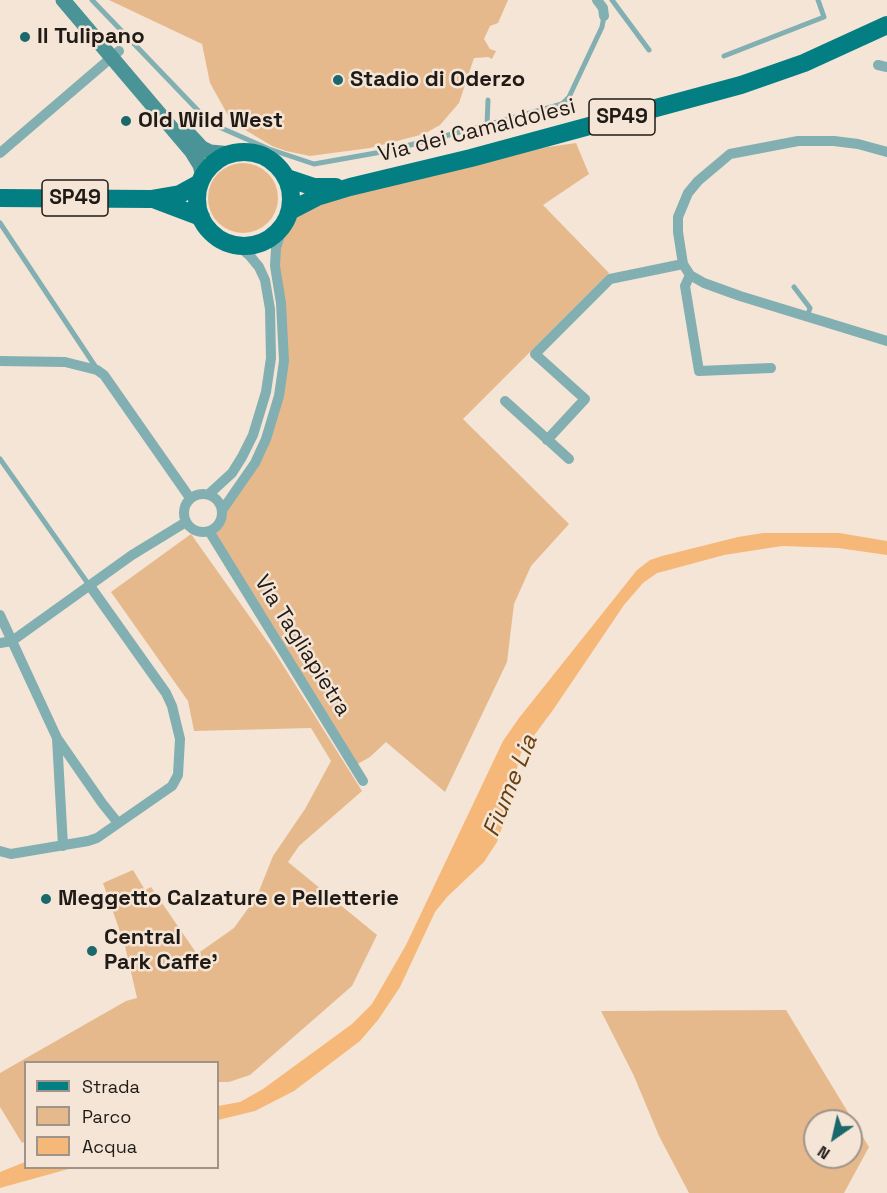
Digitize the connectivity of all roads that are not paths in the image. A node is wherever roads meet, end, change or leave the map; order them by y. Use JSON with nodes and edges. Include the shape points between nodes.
{"nodes":[{"id":1,"x":63,"y":0,"type":"edge"},
{"id":2,"x":76,"y":0,"type":"edge"},
{"id":3,"x":92,"y":0,"type":"edge"},
{"id":4,"x":597,"y":0,"type":"edge"},
{"id":5,"x":612,"y":0,"type":"edge"},
{"id":6,"x":818,"y":0,"type":"edge"},
{"id":7,"x":604,"y":16,"type":"joint"},
{"id":8,"x":887,"y":25,"type":"edge"},
{"id":9,"x":649,"y":50,"type":"dead end"},
{"id":10,"x":116,"y":54,"type":"junction"},
{"id":11,"x":724,"y":56,"type":"dead end"},
{"id":12,"x":488,"y":100,"type":"dead end"},
{"id":13,"x":487,"y":125,"type":"junction"},
{"id":14,"x":887,"y":152,"type":"edge"},
{"id":15,"x":0,"y":153,"type":"edge"},
{"id":16,"x":232,"y":154,"type":"junction"},
{"id":17,"x":287,"y":178,"type":"junction"},
{"id":18,"x":202,"y":180,"type":"junction"},
{"id":19,"x":350,"y":187,"type":"junction"},
{"id":20,"x":0,"y":198,"type":"edge"},
{"id":21,"x":151,"y":199,"type":"junction"},
{"id":22,"x":290,"y":211,"type":"junction"},
{"id":23,"x":201,"y":217,"type":"junction"},
{"id":24,"x":0,"y":222,"type":"edge"},
{"id":25,"x":282,"y":228,"type":"junction"},
{"id":26,"x":237,"y":245,"type":"junction"},
{"id":27,"x":683,"y":264,"type":"junction"},
{"id":28,"x":690,"y":275,"type":"junction"},
{"id":29,"x":794,"y":287,"type":"dead end"},
{"id":30,"x":807,"y":316,"type":"junction"},
{"id":31,"x":887,"y":341,"type":"edge"},
{"id":32,"x":0,"y":361,"type":"edge"},
{"id":33,"x":771,"y":368,"type":"dead end"},
{"id":34,"x":98,"y":370,"type":"junction"},
{"id":35,"x":505,"y":401,"type":"dead end"},
{"id":36,"x":547,"y":440,"type":"junction"},
{"id":37,"x":0,"y":459,"type":"edge"},
{"id":38,"x":569,"y":459,"type":"dead end"},
{"id":39,"x":209,"y":494,"type":"junction"},
{"id":40,"x":190,"y":498,"type":"junction"},
{"id":41,"x":222,"y":509,"type":"junction"},
{"id":42,"x":186,"y":522,"type":"junction"},
{"id":43,"x":209,"y":531,"type":"junction"},
{"id":44,"x":90,"y":586,"type":"junction"},
{"id":45,"x":0,"y":615,"type":"edge"},
{"id":46,"x":12,"y":641,"type":"junction"},
{"id":47,"x":0,"y":643,"type":"edge"},
{"id":48,"x":57,"y":738,"type":"junction"},
{"id":49,"x":363,"y":781,"type":"dead end"},
{"id":50,"x":118,"y":823,"type":"junction"},
{"id":51,"x":63,"y":846,"type":"junction"},
{"id":52,"x":0,"y":851,"type":"edge"}],
"edges":[{"from":1,"to":10,"type":"street"},
{"from":2,"to":10,"type":"street"},
{"from":3,"to":13,"type":"lane","via":[[210,123],[305,162],[326,163],[366,155]]},
{"from":4,"to":7,"type":"street"},
{"from":5,"to":9,"type":"lane"},
{"from":6,"to":11,"type":"lane","via":[[824,17]]},
{"from":7,"to":13,"type":"lane","via":[[569,97],[562,104]]},
{"from":8,"to":19,"type":"main road","name":"Via dei Camaldolesi","number":"SP49","via":[[804,63],[741,85]]},
{"from":10,"to":15,"type":"street"},
{"from":10,"to":16,"type":"street","via":[[196,142],[210,152]]},
{"from":10,"to":18,"type":"street","via":[[192,152],[200,165]]},
{"from":12,"to":13,"type":"lane"},
{"from":14,"to":27,"type":"street","via":[[834,141],[798,141],[730,154],[698,181],[682,205],[678,232]]},
{"from":16,"to":17,"type":"main road","number":"SP49","via":[[253,153],[267,158]]},
{"from":16,"to":18,"type":"main road","number":"SP49","via":[[213,164]]},
{"from":17,"to":19,"type":"main road","name":"Via dei Camaldolesi","number":"SP49","via":[[314,187]]},
{"from":17,"to":22,"type":"main road"},
{"from":18,"to":21,"type":"main road","number":"SP49","via":[[180,194]]},
{"from":18,"to":23,"type":"main road","via":[[198,194]]},
{"from":19,"to":22,"type":"main road","name":"Via dei Camaldolesi","number":"SP49"},
{"from":20,"to":21,"type":"main road","number":"SP49"},
{"from":21,"to":23,"type":"main road","number":"SP49"},
{"from":22,"to":25,"type":"main road"},
{"from":23,"to":26,"type":"main road","number":"SP49","via":[[215,236]]},
{"from":24,"to":34,"type":"lane"},
{"from":25,"to":26,"type":"main road","via":[[262,243]]},
{"from":25,"to":41,"type":"street","via":[[275,266],[284,361],[279,396],[255,464]]},
{"from":26,"to":39,"type":"street","via":[[259,267],[265,280],[271,358],[266,393],[253,435],[231,473]]},
{"from":27,"to":28,"type":"street"},
{"from":27,"to":36,"type":"street","via":[[610,279],[535,354],[585,399]]},
{"from":28,"to":30,"type":"street","via":[[704,284]]},
{"from":28,"to":33,"type":"street","via":[[685,286],[699,371]]},
{"from":29,"to":30,"type":"lane","via":[[810,308]]},
{"from":30,"to":31,"type":"street"},
{"from":32,"to":34,"type":"street","via":[[65,362]]},
{"from":34,"to":40,"type":"street"},
{"from":35,"to":36,"type":"street"},
{"from":36,"to":38,"type":"street"},
{"from":37,"to":44,"type":"lane"},
{"from":39,"to":40,"type":"street"},
{"from":39,"to":41,"type":"street"},
{"from":40,"to":42,"type":"street","via":[[185,507]]},
{"from":41,"to":43,"type":"street","via":[[219,525]]},
{"from":42,"to":43,"type":"street","via":[[196,531]]},
{"from":42,"to":44,"type":"street"},
{"from":43,"to":49,"type":"street","name":"Via Tagliapietra"},
{"from":44,"to":46,"type":"street"},
{"from":44,"to":50,"type":"street","via":[[166,693],[180,739],[178,775],[172,786]]},
{"from":45,"to":46,"type":"street"},
{"from":46,"to":47,"type":"street"},
{"from":46,"to":48,"type":"street"},
{"from":48,"to":50,"type":"street"},
{"from":48,"to":51,"type":"street"},
{"from":50,"to":51,"type":"street","via":[[97,838]]},
{"from":51,"to":52,"type":"street","via":[[11,854]]}]}
